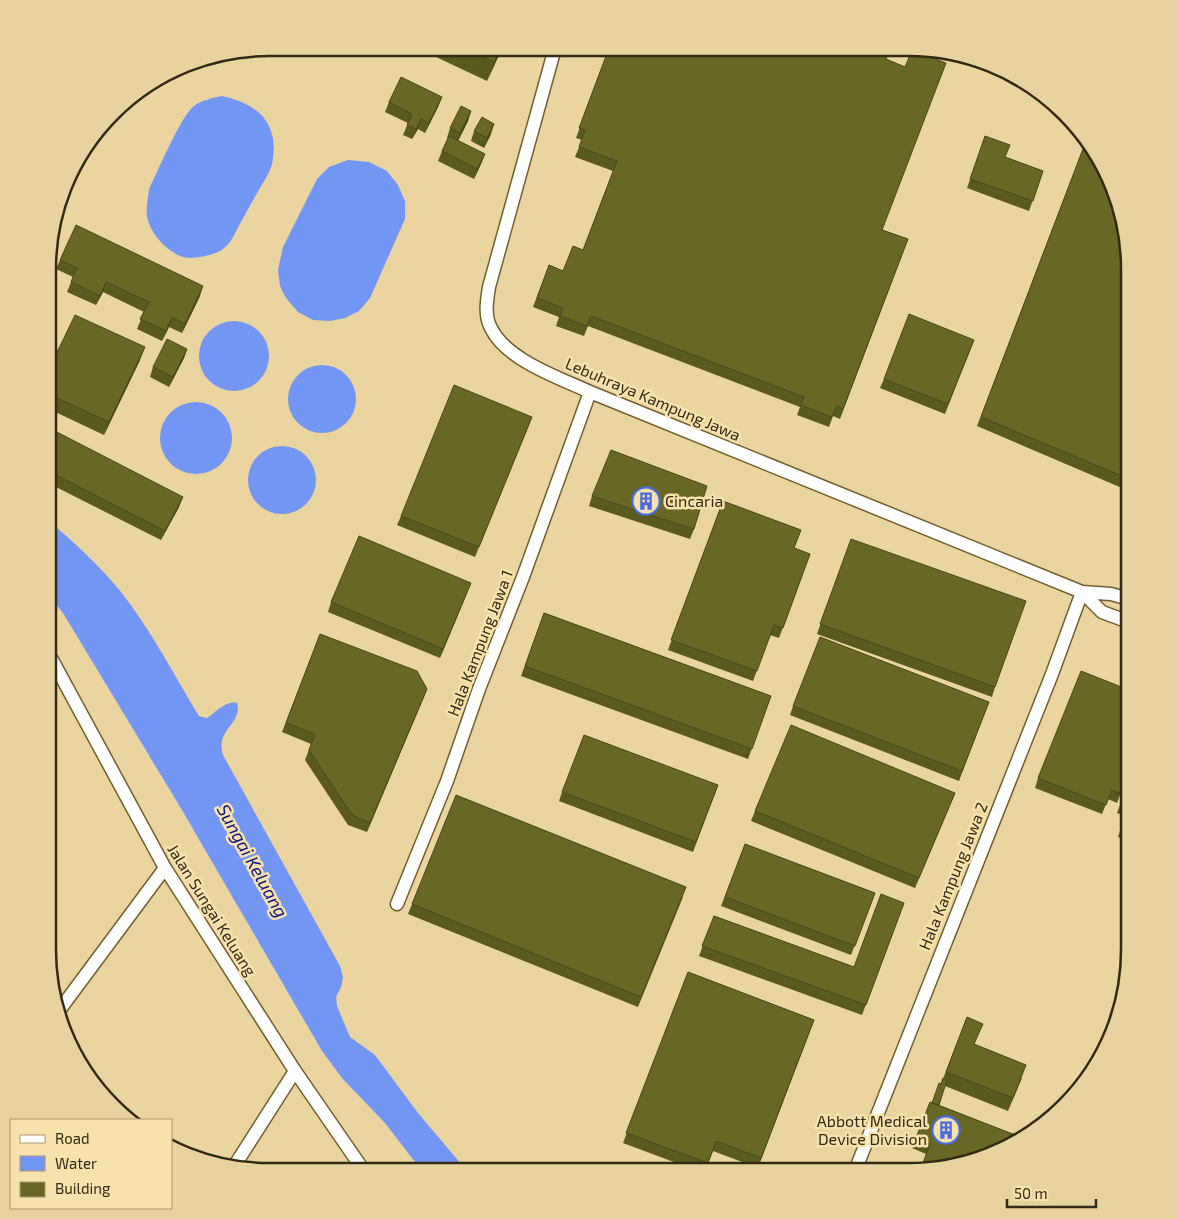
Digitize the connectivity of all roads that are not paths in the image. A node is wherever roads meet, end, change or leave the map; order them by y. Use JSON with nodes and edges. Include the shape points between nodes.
{"nodes":[{"id":1,"x":553,"y":56,"type":"edge"},
{"id":2,"x":590,"y":392,"type":"junction"},
{"id":3,"x":1082,"y":592,"type":"junction"},
{"id":4,"x":1121,"y":597,"type":"edge"},
{"id":5,"x":1121,"y":619,"type":"edge"},
{"id":6,"x":56,"y":667,"type":"edge"},
{"id":7,"x":165,"y":868,"type":"junction"},
{"id":8,"x":397,"y":904,"type":"dead end"},
{"id":9,"x":64,"y":1004,"type":"edge"},
{"id":10,"x":295,"y":1071,"type":"junction"},
{"id":11,"x":238,"y":1161,"type":"edge"},
{"id":12,"x":358,"y":1163,"type":"edge"},
{"id":13,"x":858,"y":1163,"type":"edge"}],
"edges":[{"from":1,"to":2,"type":"street","name":"Lebuhraya Kampung Jawa","via":[[486,303],[491,328],[500,342],[529,364]]},
{"from":2,"to":3,"type":"street","name":"Lebuhraya Kampung Jawa"},
{"from":2,"to":8,"type":"street","name":"Hala Kampung Jawa 1","via":[[447,781]]},
{"from":3,"to":4,"type":"street","name":"Lebuhraya Kampung Jawa"},
{"from":3,"to":5,"type":"street","name":"Lebuhraya Kampung Jawa","via":[[1102,612]]},
{"from":3,"to":13,"type":"street","name":"Hala Kampung Jawa 2"},
{"from":6,"to":7,"type":"street","name":"Jalan Sungai Keluang"},
{"from":7,"to":9,"type":"street"},
{"from":7,"to":10,"type":"street","name":"Jalan Sungai Keluang"},
{"from":10,"to":11,"type":"street"},
{"from":10,"to":12,"type":"street","name":"Jalan Sungai Keluang"}]}
